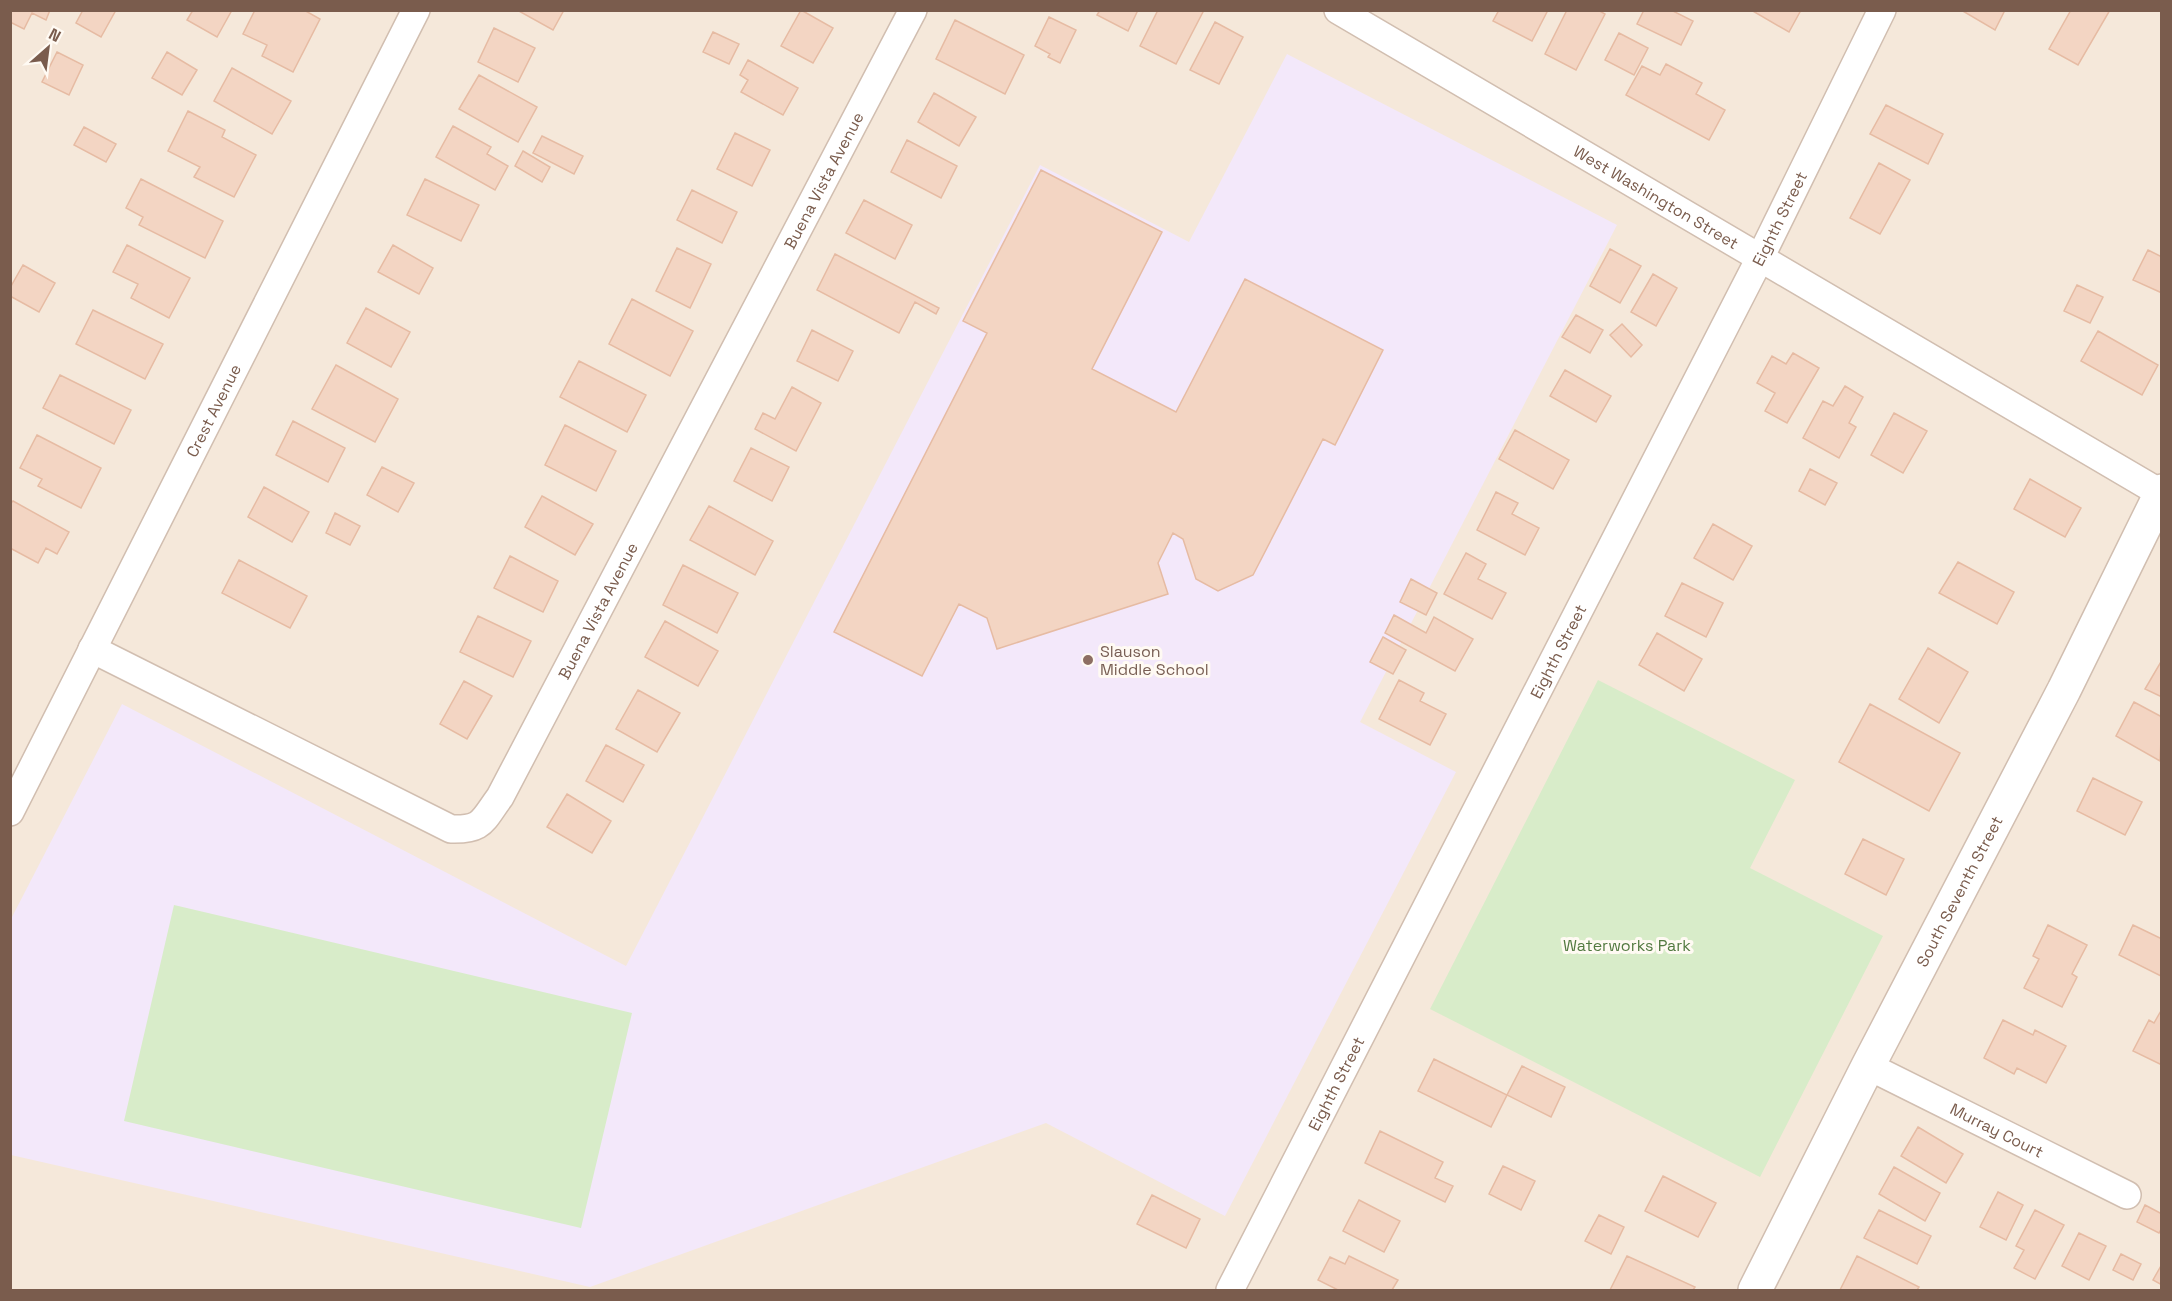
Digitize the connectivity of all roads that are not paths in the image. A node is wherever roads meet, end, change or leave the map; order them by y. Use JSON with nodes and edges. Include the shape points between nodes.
{"nodes":[{"id":1,"x":416,"y":10,"type":"edge"},
{"id":2,"x":913,"y":10,"type":"edge"},
{"id":3,"x":1882,"y":10,"type":"edge"},
{"id":4,"x":1343,"y":12,"type":"edge"},
{"id":5,"x":1760,"y":258,"type":"junction"},
{"id":6,"x":2161,"y":493,"type":"edge"},
{"id":7,"x":92,"y":649,"type":"junction"},
{"id":8,"x":10,"y":812,"type":"edge"},
{"id":9,"x":1868,"y":1066,"type":"junction"},
{"id":10,"x":2127,"y":1195,"type":"dead end"},
{"id":11,"x":1230,"y":1290,"type":"edge"},
{"id":12,"x":1755,"y":1290,"type":"edge"}],
"edges":[{"from":1,"to":7,"type":"street","name":"Crest Avenue"},
{"from":2,"to":7,"type":"street","name":"Buena Vista Avenue","via":[[500,797],[479,825],[469,830],[451,829]]},
{"from":3,"to":5,"type":"street","name":"Eighth Street"},
{"from":4,"to":5,"type":"street","name":"West Washington Street"},
{"from":5,"to":6,"type":"street","name":"West Washington Street"},
{"from":5,"to":11,"type":"street","name":"Eighth Street"},
{"from":6,"to":9,"type":"street","name":"South Seventh Street","via":[[2064,690]]},
{"from":7,"to":8,"type":"street","name":"Crest Avenue"},
{"from":9,"to":10,"type":"street","name":"Murray Court"},
{"from":9,"to":12,"type":"street","name":"South Seventh Street"}]}
